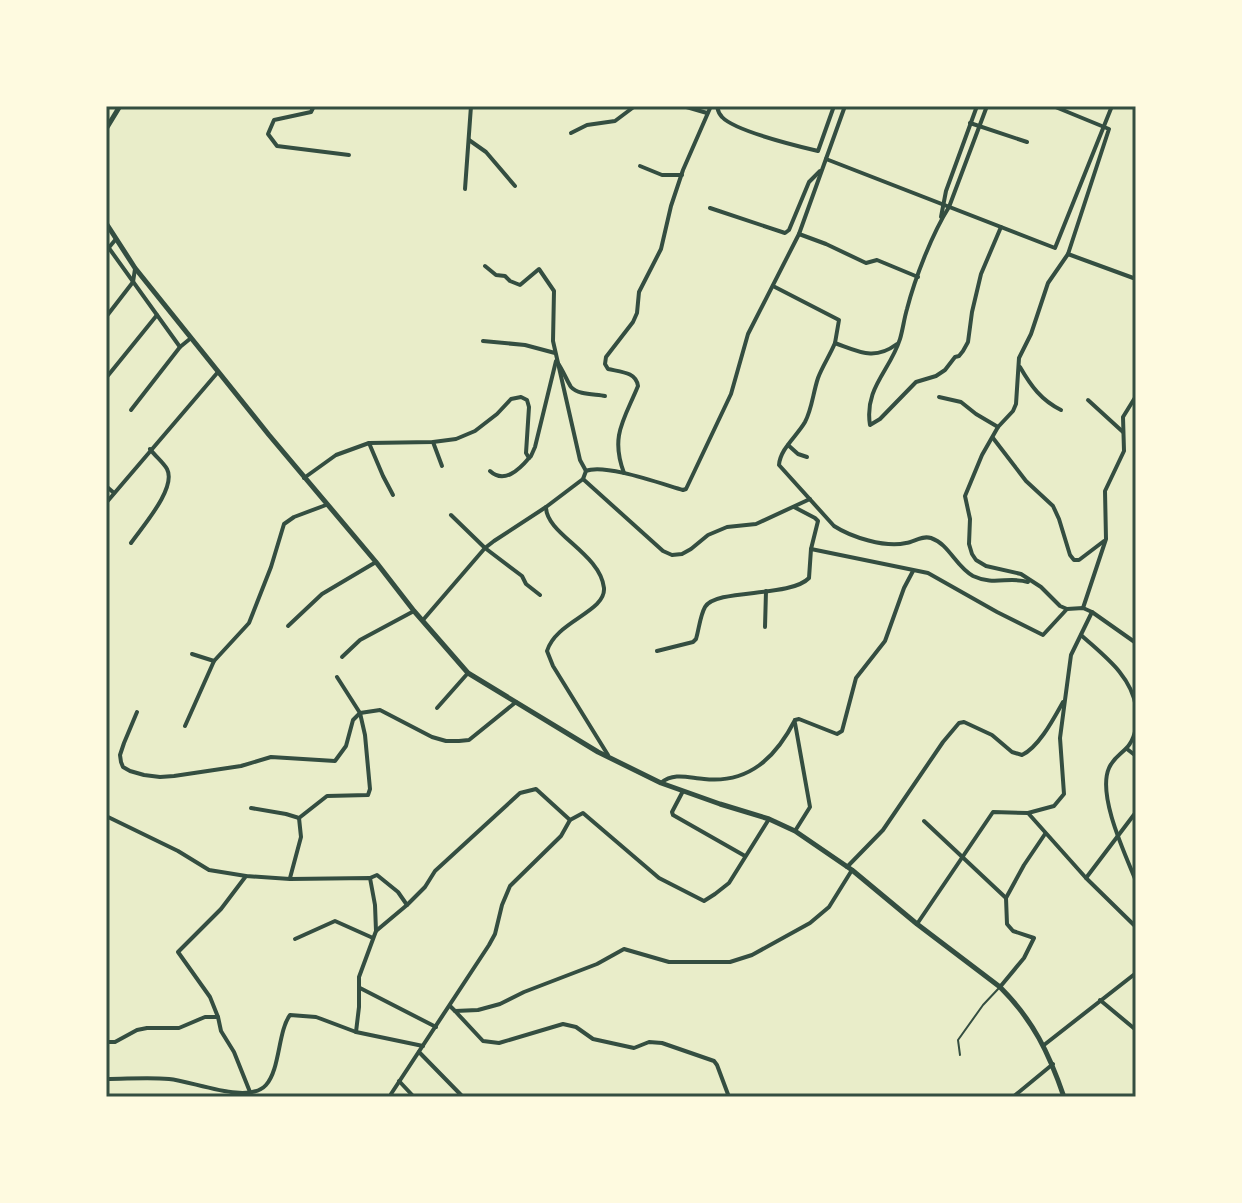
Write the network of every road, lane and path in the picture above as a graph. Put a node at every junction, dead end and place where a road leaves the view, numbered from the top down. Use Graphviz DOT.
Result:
graph roads {
  1 [pos="120,106"];
  2 [pos="314,106"];
  3 [pos="471,106"];
  4 [pos="635,106"];
  5 [pos="683,106"];
  6 [pos="714,106"];
  7 [pos="834,106"];
  8 [pos="845,106"];
  9 [pos="977,106"];
  10 [pos="987,106"];
  11 [pos="1053,106"];
  12 [pos="1112,106"];
  13 [pos="708,113"];
  14 [pos="970,123"];
  15 [pos="979,125"];
  16 [pos="1107,128"];
  17 [pos="106,129"];
  18 [pos="571,133"];
  19 [pos="469,140"];
  20 [pos="1027,142"];
  21 [pos="349,155"];
  22 [pos="826,159"];
  23 [pos="640,166"];
  24 [pos="822,169"];
  25 [pos="682,175"];
  26 [pos="515,186"];
  27 [pos="465,189"];
  28 [pos="946,206"];
  29 [pos="710,208"];
  30 [pos="106,223"];
  31 [pos="1001,227"];
  32 [pos="799,234"];
  33 [pos="116,239"];
  34 [pos="107,247"];
  35 [pos="1068,254"];
  36 [pos="485,266"];
  37 [pos="135,268"];
  38 [pos="918,277"];
  39 [pos="1136,279"];
  40 [pos="133,282"];
  41 [pos="773,286"];
  42 [pos="157,315"];
  43 [pos="106,317"];
  44 [pos="191,337"];
  45 [pos="483,341"];
  46 [pos="899,342"];
  47 [pos="835,343"];
  48 [pos="180,347"];
  49 [pos="555,353"];
  50 [pos="556,361"];
  51 [pos="1018,365"];
  52 [pos="218,372"];
  53 [pos="106,378"];
  54 [pos="605,396"];
  55 [pos="1136,396"];
  56 [pos="939,397"];
  57 [pos="1088,400"];
  58 [pos="131,410"];
  59 [pos="1061,410"];
  60 [pos="998,427"];
  61 [pos="1123,432"];
  62 [pos="993,438"];
  63 [pos="433,442"];
  64 [pos="369,443"];
  65 [pos="788,445"];
  66 [pos="150,449"];
  67 [pos="807,457"];
  68 [pos="529,458"];
  69 [pos="442,466"];
  70 [pos="490,471"];
  71 [pos="586,471"];
  72 [pos="624,473"];
  73 [pos="304,478"];
  74 [pos="583,479"];
  75 [pos="106,486"];
  76 [pos="114,493"];
  77 [pos="393,495"];
  78 [pos="810,499"];
  79 [pos="106,503"];
  80 [pos="326,505"];
  81 [pos="546,507"];
  82 [pos="794,507"];
  83 [pos="451,515"];
  84 [pos="1106,539"];
  85 [pos="131,543"];
  86 [pos="485,548"];
  87 [pos="811,549"];
  88 [pos="376,562"];
  89 [pos="913,571"];
  90 [pos="1034,584"];
  91 [pos="766,591"];
  92 [pos="540,595"];
  93 [pos="1083,608"];
  94 [pos="1067,609"];
  95 [pos="414,611"];
  96 [pos="1092,612"];
  97 [pos="423,620"];
  98 [pos="288,626"];
  99 [pos="765,627"];
  100 [pos="1081,635"];
  101 [pos="1136,643"];
  102 [pos="657,651"];
  103 [pos="192,654"];
  104 [pos="342,657"];
  105 [pos="214,661"];
  106 [pos="468,673"];
  107 [pos="337,677"];
  108 [pos="1065,700"];
  109 [pos="516,702"];
  110 [pos="1136,707"];
  111 [pos="437,708"];
  112 [pos="137,712"];
  113 [pos="360,713"];
  114 [pos="795,720"];
  115 [pos="185,726"];
  116 [pos="1136,727"];
  117 [pos="1127,749"];
  118 [pos="1136,756"];
  119 [pos="610,757"];
  120 [pos="661,783"];
  121 [pos="683,791"];
  122 [pos="251,808"];
  123 [pos="1136,812"];
  124 [pos="1028,813"];
  125 [pos="106,816"];
  126 [pos="299,818"];
  127 [pos="769,819"];
  128 [pos="570,820"];
  129 [pos="924,821"];
  130 [pos="795,831"];
  131 [pos="1045,834"];
  132 [pos="1118,835"];
  133 [pos="745,856"];
  134 [pos="962,857"];
  135 [pos="850,868"];
  136 [pos="246,876"];
  137 [pos="370,878"];
  138 [pos="1086,878"];
  139 [pos="290,879"];
  140 [pos="1136,881"];
  141 [pos="1006,898"];
  142 [pos="407,905"];
  143 [pos="917,924"];
  144 [pos="1136,927"];
  145 [pos="376,931"];
  146 [pos="373,938"];
  147 [pos="295,939"];
  148 [pos="1136,973"];
  149 [pos="1000,987"];
  150 [pos="359,988"];
  151 [pos="1100,1000"];
  152 [pos="450,1006"];
  153 [pos="455,1011"];
  154 [pos="218,1017"];
  155 [pos="436,1027"];
  156 [pos="1136,1030"];
  157 [pos="356,1032"];
  158 [pos="106,1042"];
  159 [pos="1044,1045"];
  160 [pos="423,1046"];
  161 [pos="419,1052"];
  162 [pos="960,1055"];
  163 [pos="1053,1064"];
  164 [pos="106,1079"];
  165 [pos="399,1081"];
  166 [pos="250,1092"];
  167 [pos="392,1097"];
  168 [pos="414,1097"];
  169 [pos="463,1097"];
  170 [pos="729,1097"];
  171 [pos="1013,1097"];
  172 [pos="1064,1097"];
  1 -- 17 [label="main road"];
  2 -- 21 [label="street"];
  3 -- 19 [label="street"];
  4 -- 18 [label="street"];
  5 -- 13 [label="street"];
  6 -- 7 [label="street"];
  6 -- 13 [label="street"];
  8 -- 22 [label="street"];
  9 -- 14 [label="street"];
  10 -- 15 [label="street"];
  11 -- 16 [label="street"];
  12 -- 16 [label="street"];
  13 -- 25 [label="street"];
  14 -- 15 [label="street"];
  14 -- 28 [label="street"];
  15 -- 20 [label="street"];
  15 -- 28 [label="street"];
  16 -- 31 [label="street"];
  16 -- 35 [label="street"];
  19 -- 26 [label="street"];
  19 -- 27 [label="street"];
  22 -- 24 [label="street"];
  22 -- 28 [label="street"];
  23 -- 25 [label="street"];
  24 -- 29 [label="street"];
  24 -- 32 [label="street"];
  25 -- 72 [label="street"];
  28 -- 31 [label="street"];
  28 -- 38 [label="street"];
  30 -- 33 [label="main road"];
  31 -- 46 [label="street"];
  32 -- 38 [label="street"];
  32 -- 41 [label="street"];
  33 -- 34 [label="street"];
  33 -- 37 [label="main road"];
  34 -- 40 [label="street"];
  35 -- 39 [label="street"];
  35 -- 51 [label="street"];
  36 -- 49 [label="street"];
  37 -- 40 [label="street"];
  37 -- 44 [label="main road"];
  38 -- 46 [label="street"];
  40 -- 42 [label="street"];
  40 -- 43 [label="street"];
  41 -- 47 [label="street"];
  41 -- 72 [label="street"];
  42 -- 48 [label="street"];
  42 -- 53 [label="street"];
  44 -- 48 [label="street"];
  44 -- 52 [label="main road"];
  45 -- 49 [label="street"];
  46 -- 47 [label="street"];
  47 -- 65 [label="street"];
  48 -- 58 [label="street"];
  49 -- 50 [label="street"];
  50 -- 54 [label="street"];
  50 -- 68 [label="street"];
  50 -- 71 [label="street"];
  51 -- 59 [label="street"];
  51 -- 60 [label="street"];
  52 -- 66 [label="street"];
  52 -- 73 [label="main road"];
  55 -- 61 [label="street"];
  56 -- 60 [label="street"];
  57 -- 61 [label="street"];
  60 -- 62 [label="street"];
  61 -- 84 [label="street"];
  62 -- 84 [label="street"];
  62 -- 90 [label="street"];
  63 -- 64 [label="street"];
  63 -- 68 [label="street"];
  63 -- 69 [label="street"];
  64 -- 73 [label="street"];
  64 -- 77 [label="street"];
  65 -- 67 [label="street"];
  65 -- 78 [label="street"];
  66 -- 76 [label="street"];
  66 -- 85 [label="street"];
  68 -- 70 [label="street"];
  71 -- 72 [label="street"];
  71 -- 74 [label="street"];
  73 -- 80 [label="main road"];
  74 -- 81 [label="street"];
  74 -- 82 [label="street"];
  75 -- 76 [label="street"];
  76 -- 79 [label="street"];
  78 -- 82 [label="street"];
  78 -- 90 [label="street"];
  80 -- 88 [label="main road"];
  80 -- 105 [label="street"];
  81 -- 86 [label="street"];
  81 -- 119 [label="street"];
  82 -- 87 [label="street"];
  83 -- 86 [label="street"];
  84 -- 93 [label="street"];
  86 -- 92 [label="street"];
  86 -- 97 [label="street"];
  87 -- 89 [label="street"];
  87 -- 91 [label="street"];
  88 -- 95 [label="main road"];
  88 -- 98 [label="street"];
  89 -- 94 [label="street"];
  89 -- 114 [label="street"];
  90 -- 94 [label="street"];
  91 -- 99 [label="street"];
  91 -- 102 [label="street"];
  93 -- 94 [label="street"];
  93 -- 96 [label="street"];
  95 -- 97 [label="main road"];
  95 -- 104 [label="street"];
  96 -- 100 [label="street"];
  96 -- 101 [label="street"];
  97 -- 106 [label="main road"];
  100 -- 108 [label="street"];
  100 -- 110 [label="street"];
  103 -- 105 [label="street"];
  105 -- 115 [label="street"];
  106 -- 109 [label="main road"];
  106 -- 111 [label="street"];
  107 -- 113 [label="street"];
  108 -- 124 [label="street"];
  108 -- 135 [label="street"];
  109 -- 113 [label="street"];
  109 -- 119 [label="main road"];
  112 -- 113 [label="street"];
  113 -- 126 [label="street"];
  114 -- 120 [label="street"];
  114 -- 130 [label="street"];
  116 -- 117 [label="street"];
  117 -- 118 [label="street"];
  117 -- 132 [label="street"];
  119 -- 120 [label="main road"];
  120 -- 121 [label="main road"];
  121 -- 127 [label="main road"];
  121 -- 133 [label="street"];
  122 -- 126 [label="street"];
  123 -- 132 [label="street"];
  124 -- 131 [label="street"];
  124 -- 134 [label="street"];
  125 -- 136 [label="street"];
  126 -- 139 [label="street"];
  127 -- 130 [label="main road"];
  127 -- 133 [label="street"];
  128 -- 133 [label="street"];
  128 -- 142 [label="street"];
  128 -- 152 [label="street"];
  129 -- 134 [label="street"];
  130 -- 135 [label="main road"];
  131 -- 138 [label="street"];
  131 -- 141 [label="street"];
  132 -- 138 [label="street"];
  132 -- 140 [label="street"];
  134 -- 141 [label="street"];
  134 -- 143 [label="street"];
  135 -- 143 [label="main road"];
  135 -- 153 [label="street"];
  136 -- 139 [label="street"];
  136 -- 154 [label="street"];
  137 -- 139 [label="street"];
  137 -- 142 [label="street"];
  137 -- 145 [label="street"];
  138 -- 144 [label="street"];
  141 -- 149 [label="street"];
  142 -- 145 [label="street"];
  143 -- 149 [label="main road"];
  145 -- 146 [label="street"];
  146 -- 147 [label="street"];
  146 -- 150 [label="street"];
  148 -- 151 [label="street"];
  149 -- 159 [label="main road"];
  149 -- 162 [label="lane"];
  150 -- 155 [label="street"];
  150 -- 157 [label="street"];
  151 -- 156 [label="street"];
  151 -- 159 [label="street"];
  152 -- 153 [label="street"];
  152 -- 155 [label="street"];
  153 -- 170 [label="street"];
  154 -- 158 [label="street"];
  154 -- 166 [label="street"];
  155 -- 160 [label="street"];
  157 -- 160 [label="street"];
  157 -- 166 [label="street"];
  159 -- 163 [label="main road"];
  160 -- 161 [label="street"];
  161 -- 165 [label="street"];
  161 -- 169 [label="street"];
  163 -- 171 [label="street"];
  163 -- 172 [label="main road"];
  164 -- 166 [label="street"];
  165 -- 167 [label="street"];
  165 -- 168 [label="street"];
}
